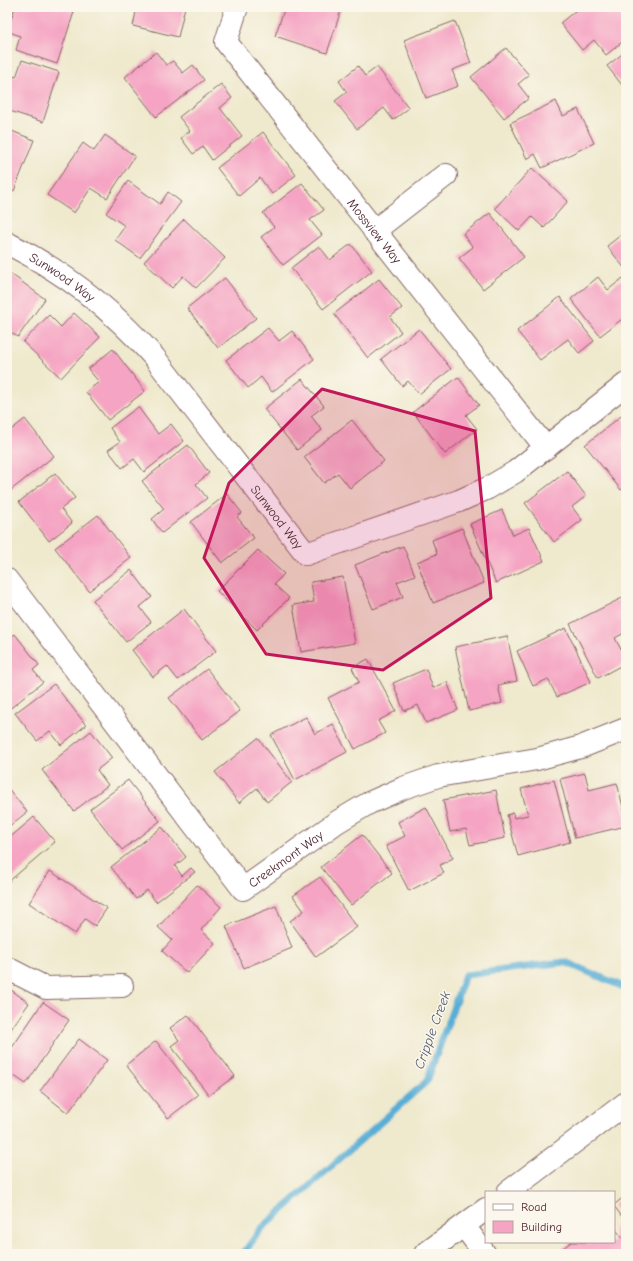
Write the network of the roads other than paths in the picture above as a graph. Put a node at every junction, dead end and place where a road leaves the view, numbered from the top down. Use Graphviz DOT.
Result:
graph roads {
  1 [pos="237,7"];
  2 [pos="446,174"];
  3 [pos="374,231"];
  4 [pos="7,243"];
  5 [pos="626,384"];
  6 [pos="546,448"];
  7 [pos="7,580"];
  8 [pos="626,729"];
  9 [pos="7,968"];
  10 [pos="122,986"];
  11 [pos="626,1103"];
  12 [pos="509,1191"];
  13 [pos="485,1210"];
  14 [pos="464,1226"];
  15 [pos="425,1254"];
  16 [pos="485,1254"];
  1 -- 3 [label="street, Mossview Way"];
  2 -- 3 [label="street"];
  3 -- 6 [label="street, Mossview Way"];
  4 -- 6 [label="street, Sunwood Way"];
  5 -- 6 [label="street, Sunwood Way"];
  7 -- 8 [label="street, Creekmont Way"];
  9 -- 10 [label="street"];
  11 -- 12 [label="street"];
  13 -- 14 [label="street"];
  14 -- 15 [label="street"];
  14 -- 16 [label="street"];
}
